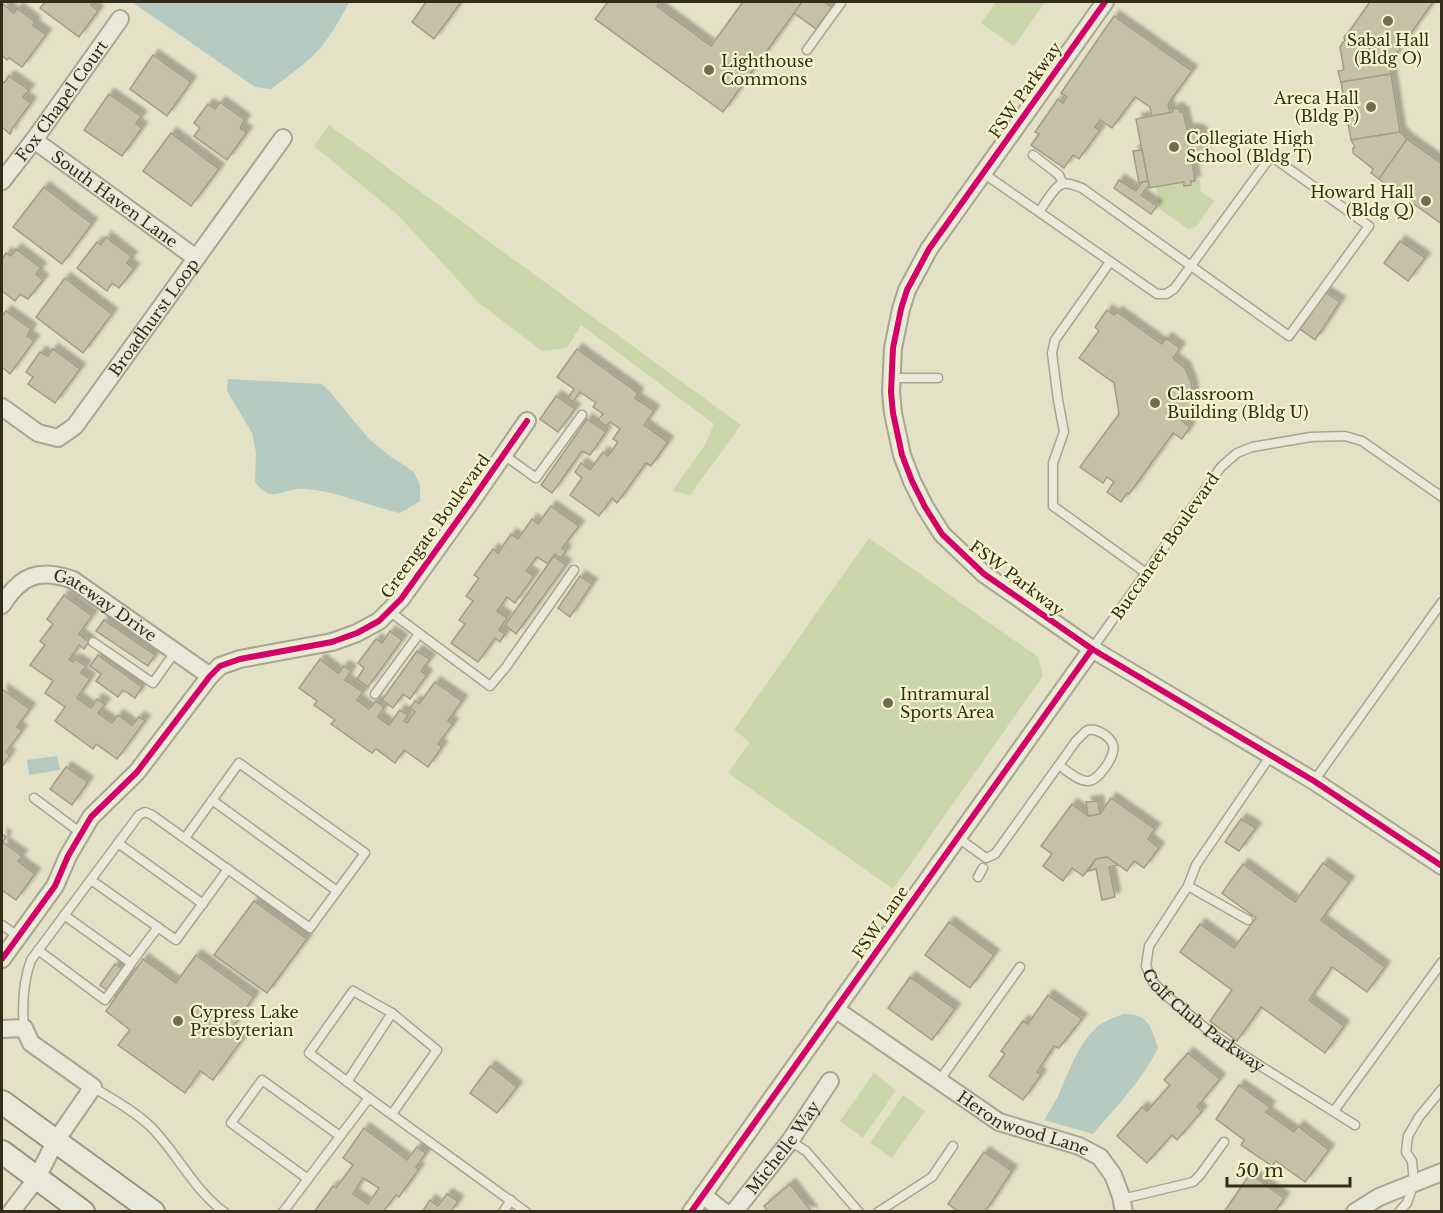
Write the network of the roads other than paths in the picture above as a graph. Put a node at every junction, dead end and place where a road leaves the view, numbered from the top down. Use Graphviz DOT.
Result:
graph roads {
  1 [pos="1105,2"];
  2 [pos="842,3"];
  3 [pos="120,19"];
  4 [pos="807,50"];
  5 [pos="283,138"];
  6 [pos="34,140"];
  7 [pos="1033,155"];
  8 [pos="983,173"];
  9 [pos="2,178"];
  10 [pos="1063,184"];
  11 [pos="1039,212"];
  12 [pos="196,258"];
  13 [pos="1110,262"];
  14 [pos="1191,266"];
  15 [pos="891,378"];
  16 [pos="938,378"];
  17 [pos="2,407"];
  18 [pos="582,415"];
  19 [pos="527,421"];
  20 [pos="504,455"];
  21 [pos="1442,497"];
  22 [pos="574,570"];
  23 [pos="1146,573"];
  24 [pos="1442,602"];
  25 [pos="2,605"];
  26 [pos="389,611"];
  27 [pos="419,634"];
  28 [pos="93,642"];
  29 [pos="1092,649"];
  30 [pos="175,652"];
  31 [pos="210,676"];
  32 [pos="375,694"];
  33 [pos="1271,755"];
  34 [pos="1059,765"];
  35 [pos="1314,781"];
  36 [pos="34,798"];
  37 [pos="212,800"];
  38 [pos="81,833"];
  39 [pos="957,837"];
  40 [pos="185,838"];
  41 [pos="118,843"];
  42 [pos="1442,866"];
  43 [pos="983,868"];
  44 [pos="228,869"];
  45 [pos="978,877"];
  46 [pos="91,880"];
  47 [pos="1188,886"];
  48 [pos="337,891"];
  49 [pos="202,904"];
  50 [pos="64,915"];
  51 [pos="1248,920"];
  52 [pos="2,925"];
  53 [pos="158,927"];
  54 [pos="18,936"];
  55 [pos="38,950"];
  56 [pos="2,959"];
  57 [pos="1442,962"];
  58 [pos="131,963"];
  59 [pos="1020,967"];
  60 [pos="835,1009"];
  61 [pos="392,1013"];
  62 [pos="24,1028"];
  63 [pos="2,1029"];
  64 [pos="830,1081"];
  65 [pos="939,1081"];
  66 [pos="347,1082"];
  67 [pos="93,1087"];
  68 [pos="1442,1089"];
  69 [pos="369,1098"];
  70 [pos="2,1102"];
  71 [pos="1334,1111"];
  72 [pos="392,1114"];
  73 [pos="1355,1125"];
  74 [pos="340,1136"];
  75 [pos="790,1141"];
  76 [pos="55,1142"];
  77 [pos="1224,1142"];
  78 [pos="953,1146"];
  79 [pos="2,1152"];
  80 [pos="1442,1172"];
  81 [pos="37,1178"];
  82 [pos="308,1179"];
  83 [pos="1414,1183"];
  84 [pos="703,1195"];
  85 [pos="511,1200"];
  86 [pos="1123,1205"];
  87 [pos="11,1212"];
  88 [pos="83,1212"];
  89 [pos="153,1212"];
  90 [pos="224,1212"];
  91 [pos="283,1212"];
  92 [pos="503,1212"];
  93 [pos="526,1212"];
  94 [pos="691,1212"];
  95 [pos="724,1212"];
  96 [pos="734,1212"];
  97 [pos="859,1212"];
  98 [pos="878,1212"];
  99 [pos="1354,1212"];
  100 [pos="1399,1212"];
  1 -- 8 [label="street, FSW Parkway"];
  2 -- 4 [label="lane"];
  3 -- 6 [label="street, Fox Chapel Court"];
  5 -- 12 [label="street, Broadhurst Loop"];
  6 -- 9 [label="street, Fox Chapel Court"];
  6 -- 12 [label="street, South Haven Lane"];
  7 -- 10 [label="lane"];
  8 -- 11 [label="lane"];
  8 -- 15 [label="street, FSW Parkway"];
  10 -- 11 [label="lane"];
  10 -- 14 [label="lane"];
  11 -- 13 [label="lane"];
  12 -- 17 [label="street, Broadhurst Loop"];
  13 -- 14 [label="lane"];
  13 -- 23 [label="lane"];
  14 -- 14 [label="lane"];
  15 -- 16 [label="lane"];
  15 -- 29 [label="street, FSW Parkway"];
  18 -- 20 [label="lane"];
  19 -- 20 [label="street, Greengate Boulevard"];
  20 -- 26 [label="street, Greengate Boulevard"];
  21 -- 23 [label="lane, Buccaneer Boulevard"];
  22 -- 27 [label="lane"];
  23 -- 29 [label="lane, Buccaneer Boulevard"];
  24 -- 35 [label="lane"];
  25 -- 30 [label="street, Gateway Drive"];
  26 -- 27 [label="lane"];
  26 -- 31 [label="street, Greengate Boulevard"];
  27 -- 32 [label="lane"];
  28 -- 30 [label="lane"];
  29 -- 33 [label="street, FSW Parkway"];
  29 -- 39 [label="street, FSW Lane"];
  30 -- 31 [label="street, Gateway Drive"];
  31 -- 38 [label="street, Greengate Boulevard"];
  33 -- 35 [label="street, FSW Parkway"];
  33 -- 47 [label="lane, Golf Club Parkway"];
  34 -- 34 [label="lane"];
  34 -- 39 [label="lane"];
  35 -- 42 [label="street, FSW Parkway"];
  36 -- 38 [label="lane"];
  37 -- 40 [label="lane"];
  37 -- 48 [label="lane"];
  37 -- 48 [label="lane"];
  38 -- 54 [label="street, Greengate Boulevard"];
  39 -- 60 [label="street, FSW Lane"];
  40 -- 41 [label="lane"];
  40 -- 44 [label="lane"];
  41 -- 46 [label="lane"];
  41 -- 49 [label="lane"];
  43 -- 45 [label="lane"];
  44 -- 48 [label="lane"];
  44 -- 49 [label="lane"];
  46 -- 50 [label="lane"];
  46 -- 53 [label="lane"];
  47 -- 51 [label="lane"];
  47 -- 71 [label="lane, Golf Club Parkway"];
  49 -- 53 [label="lane"];
  50 -- 55 [label="lane"];
  50 -- 58 [label="lane"];
  52 -- 54 [label="lane"];
  53 -- 58 [label="lane"];
  54 -- 56 [label="street, Greengate Boulevard"];
  55 -- 58 [label="lane"];
  55 -- 62 [label="lane"];
  57 -- 71 [label="lane"];
  59 -- 65 [label="lane, Heronwood Lane"];
  60 -- 65 [label="street, Heronwood Lane"];
  60 -- 84 [label="street, FSW Lane"];
  61 -- 66 [label="lane"];
  61 -- 66 [label="lane"];
  61 -- 72 [label="lane"];
  62 -- 63 [label="street"];
  62 -- 67 [label="street"];
  64 -- 75 [label="street, Michelle Way"];
  65 -- 86 [label="street, Heronwood Lane"];
  66 -- 69 [label="lane"];
  67 -- 76 [label="street"];
  67 -- 90 [label="lane"];
  68 -- 83 [label="lane"];
  69 -- 72 [label="lane"];
  69 -- 74 [label="lane"];
  70 -- 76 [label="main road"];
  71 -- 73 [label="lane, Golf Club Parkway"];
  72 -- 85 [label="lane"];
  74 -- 82 [label="lane"];
  74 -- 82 [label="lane"];
  75 -- 96 [label="street, Michelle Way"];
  75 -- 97 [label="lane"];
  76 -- 81 [label="street"];
  76 -- 89 [label="main road"];
  77 -- 86 [label="lane, Heronwood Lane"];
  78 -- 98 [label="lane"];
  79 -- 81 [label="main road"];
  80 -- 83 [label="street"];
  81 -- 87 [label="street"];
  81 -- 88 [label="main road"];
  82 -- 91 [label="lane"];
  83 -- 99 [label="street"];
  83 -- 100 [label="lane"];
  84 -- 94 [label="street, FSW Lane"];
  84 -- 95 [label="street"];
  85 -- 92 [label="lane"];
  85 -- 93 [label="lane"];
}
